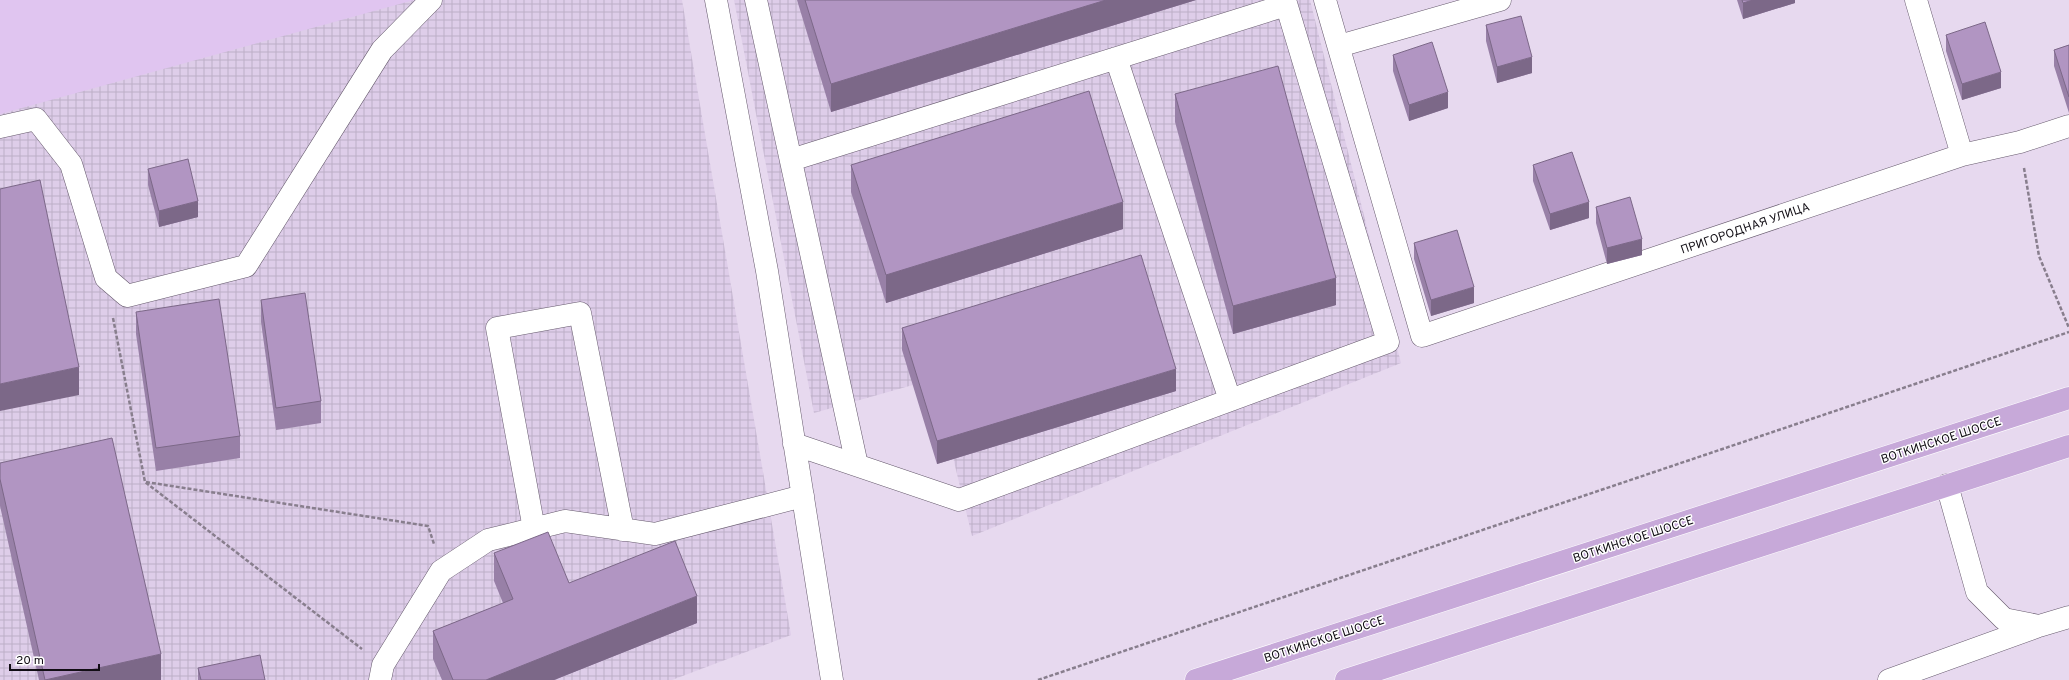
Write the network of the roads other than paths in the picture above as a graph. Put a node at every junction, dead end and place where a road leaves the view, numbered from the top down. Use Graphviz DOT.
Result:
graph roads {
  1 [pos="431,0"];
  2 [pos="716,0"];
  3 [pos="756,0"];
  4 [pos="1325,0"];
  5 [pos="1500,0"];
  6 [pos="1916,0"];
  7 [pos="1286,2"];
  8 [pos="1339,46"];
  9 [pos="1116,58"];
  10 [pos="2069,126"];
  11 [pos="0,127"];
  12 [pos="1962,155"];
  13 [pos="791,160"];
  14 [pos="2069,398"];
  15 [pos="1230,400"];
  16 [pos="794,444"];
  17 [pos="2069,446"];
  18 [pos="857,465"];
  19 [pos="1947,485"];
  20 [pos="803,496"];
  21 [pos="534,528"];
  22 [pos="623,530"];
  23 [pos="2069,617"];
  24 [pos="2039,626"];
  25 [pos="382,672"];
  26 [pos="832,680"];
  27 [pos="1196,680"];
  28 [pos="1346,680"];
  29 [pos="1889,680"];
  1 -- 11 [label="street"];
  2 -- 16 [label="street"];
  3 -- 13 [label="street"];
  4 -- 8 [label="street"];
  5 -- 8 [label="street"];
  6 -- 12 [label="street"];
  7 -- 9 [label="street"];
  7 -- 15 [label="street"];
  8 -- 12 [label="street, ПРИГОРОДНАЯ УЛИЦА"];
  9 -- 13 [label="street"];
  9 -- 15 [label="street"];
  10 -- 12 [label="street, ПРИГОРОДНАЯ УЛИЦА"];
  13 -- 18 [label="street"];
  14 -- 27 [label="main road, ВОТКИНСКОЕ ШОССЕ"];
  15 -- 18 [label="street"];
  16 -- 18 [label="street"];
  16 -- 20 [label="street"];
  17 -- 19 [label="main road"];
  19 -- 24 [label="street"];
  19 -- 28 [label="main road"];
  20 -- 22 [label="street"];
  20 -- 26 [label="street"];
  21 -- 22 [label="street"];
  21 -- 22 [label="street"];
  21 -- 25 [label="street"];
  23 -- 24 [label="street"];
  24 -- 29 [label="street"];
}
